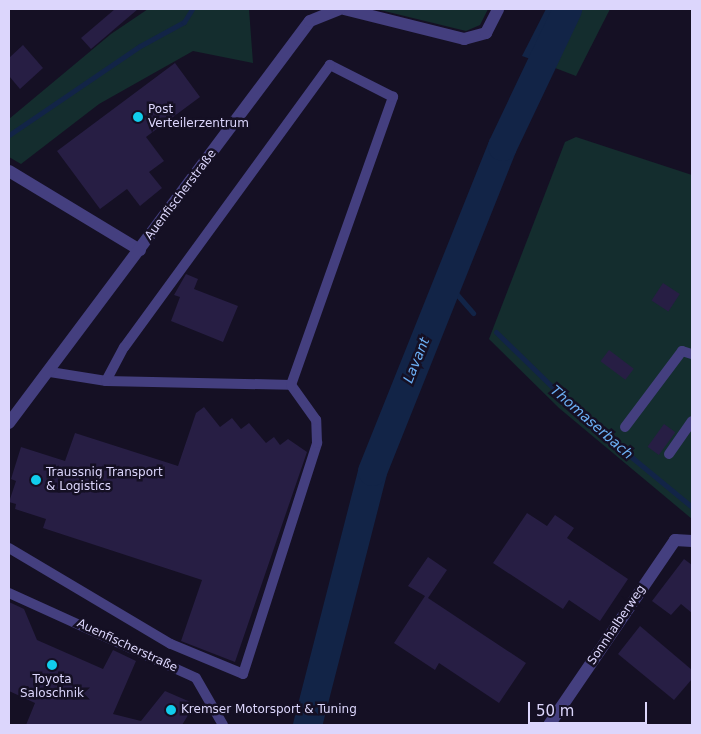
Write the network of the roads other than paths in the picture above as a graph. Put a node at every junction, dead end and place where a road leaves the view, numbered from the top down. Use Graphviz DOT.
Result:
graph roads {
  1 [pos="339,9"];
  2 [pos="344,9"];
  3 [pos="498,9"];
  4 [pos="9,171"];
  5 [pos="140,250"];
  6 [pos="692,354"];
  7 [pos="50,372"];
  8 [pos="106,381"];
  9 [pos="291,385"];
  10 [pos="692,420"];
  11 [pos="9,423"];
  12 [pos="625,427"];
  13 [pos="669,454"];
  14 [pos="692,541"];
  15 [pos="9,548"];
  16 [pos="9,593"];
  17 [pos="223,725"];
  18 [pos="549,725"];
  1 -- 5 [label="street, Auenfischerstraße"];
  2 -- 3 [label="street"];
  4 -- 5 [label="street, Auenfischerstraße"];
  5 -- 7 [label="street, Auenfischerstraße"];
  6 -- 12 [label="lane"];
  7 -- 8 [label="lane"];
  7 -- 11 [label="street, Auenfischerstraße"];
  8 -- 9 [label="lane"];
  8 -- 9 [label="lane"];
  9 -- 15 [label="lane"];
  10 -- 13 [label="lane"];
  14 -- 18 [label="street, Sonnhalberweg"];
  16 -- 17 [label="lane, Auenfischerstraße"];
}
